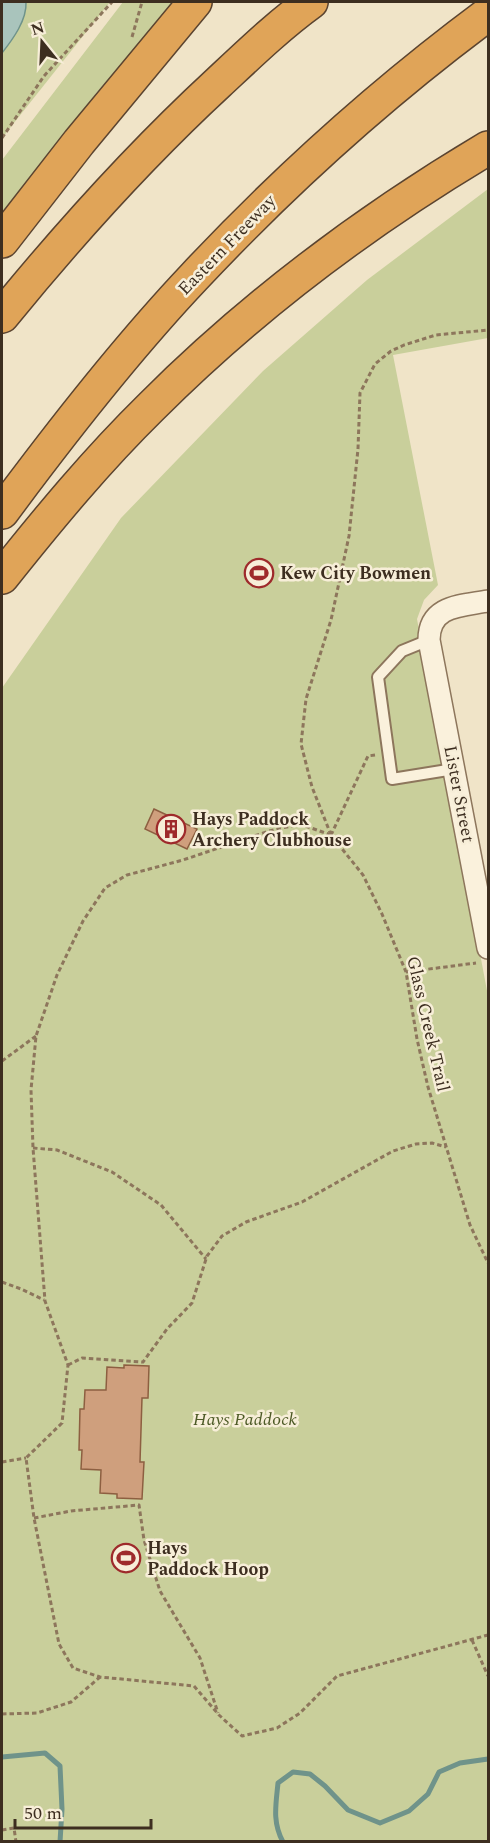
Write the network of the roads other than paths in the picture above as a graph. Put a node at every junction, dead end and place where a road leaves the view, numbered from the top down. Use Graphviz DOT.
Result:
graph roads {
  1 [pos="195,2"];
  2 [pos="311,2"];
  3 [pos="489,15"];
  4 [pos="489,148"];
  5 [pos="2,241"];
  6 [pos="2,316"];
  7 [pos="2,512"];
  8 [pos="2,577"];
  9 [pos="489,601"];
  10 [pos="429,640"];
  11 [pos="454,769"];
  12 [pos="485,910"];
  13 [pos="483,955"];
  1 -- 5 [label="highway"];
  2 -- 6 [label="highway"];
  3 -- 7 [label="highway, Eastern Freeway"];
  4 -- 8 [label="highway"];
  9 -- 10 [label="street"];
  10 -- 11 [label="street, Lister Street"];
  10 -- 11 [label="lane"];
  11 -- 12 [label="street, Lister Street"];
  12 -- 13 [label="street, Lister Street"];
}
